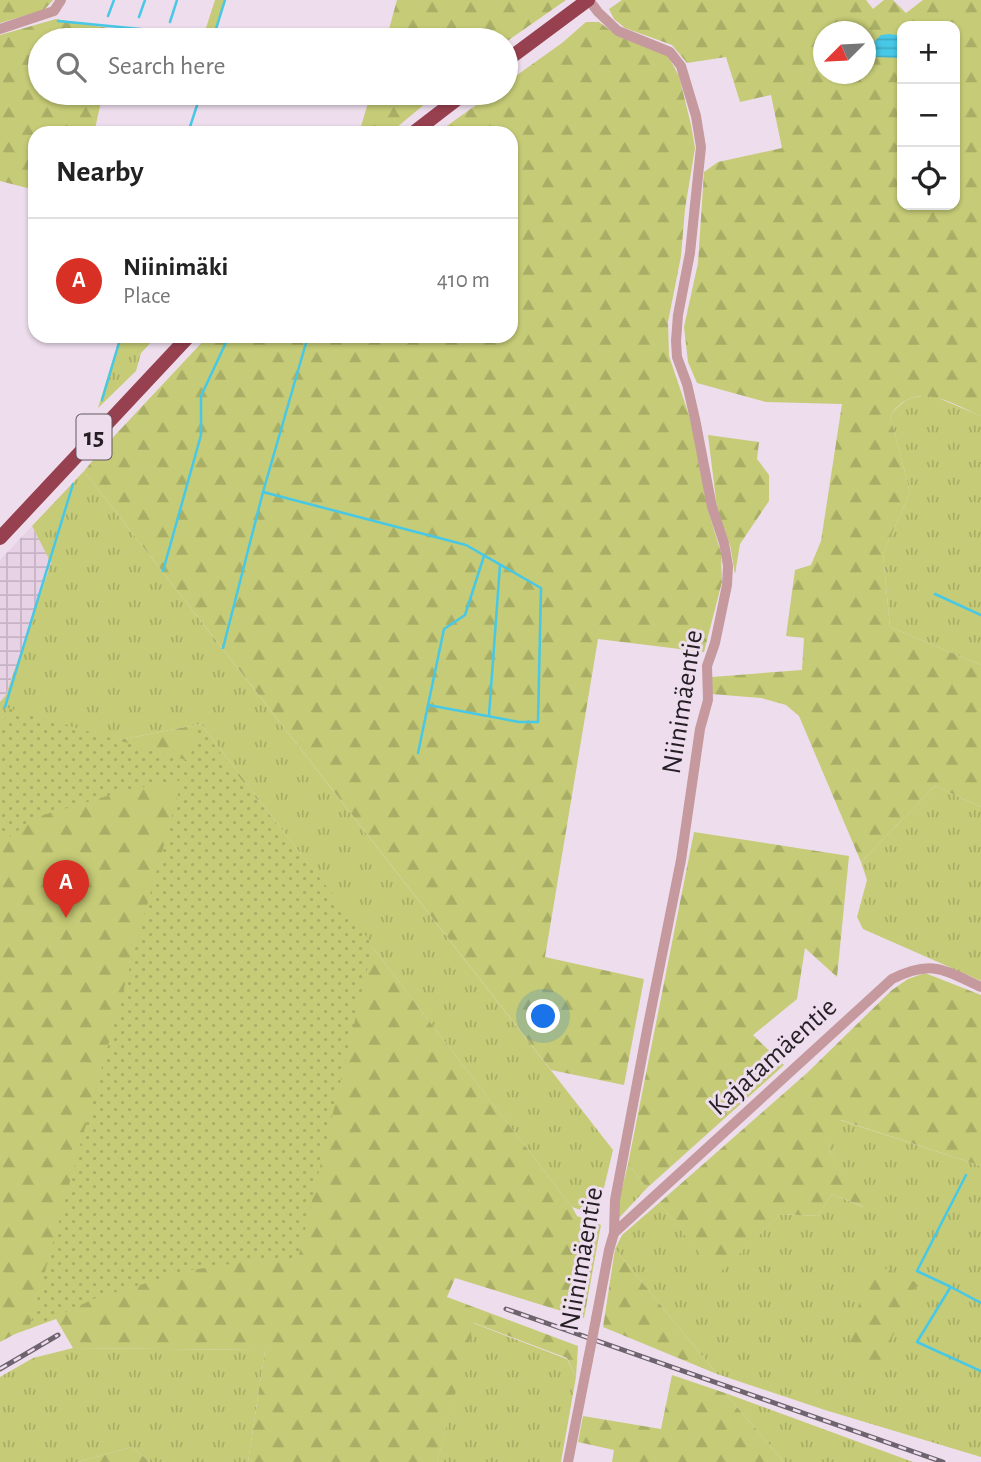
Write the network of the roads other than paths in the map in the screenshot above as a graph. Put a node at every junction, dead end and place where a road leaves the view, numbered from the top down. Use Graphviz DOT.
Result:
graph roads {
  1 [pos="61,0"];
  2 [pos="589,0"];
  3 [pos="0,29"];
  4 [pos="518,52"];
  5 [pos="449,105"];
  6 [pos="422,126"];
  7 [pos="182,343"];
  8 [pos="0,538"];
  9 [pos="981,987"];
  10 [pos="614,1233"];
  11 [pos="568,1462"];
  1 -- 3 [label="street"];
  2 -- 4 [label="highway"];
  2 -- 10 [label="street, Niinimäentie"];
  5 -- 6 [label="highway"];
  7 -- 8 [label="highway, 15"];
  9 -- 10 [label="street, Kajatamäentie"];
  10 -- 11 [label="street, Niinimäentie, bridge"];
}
